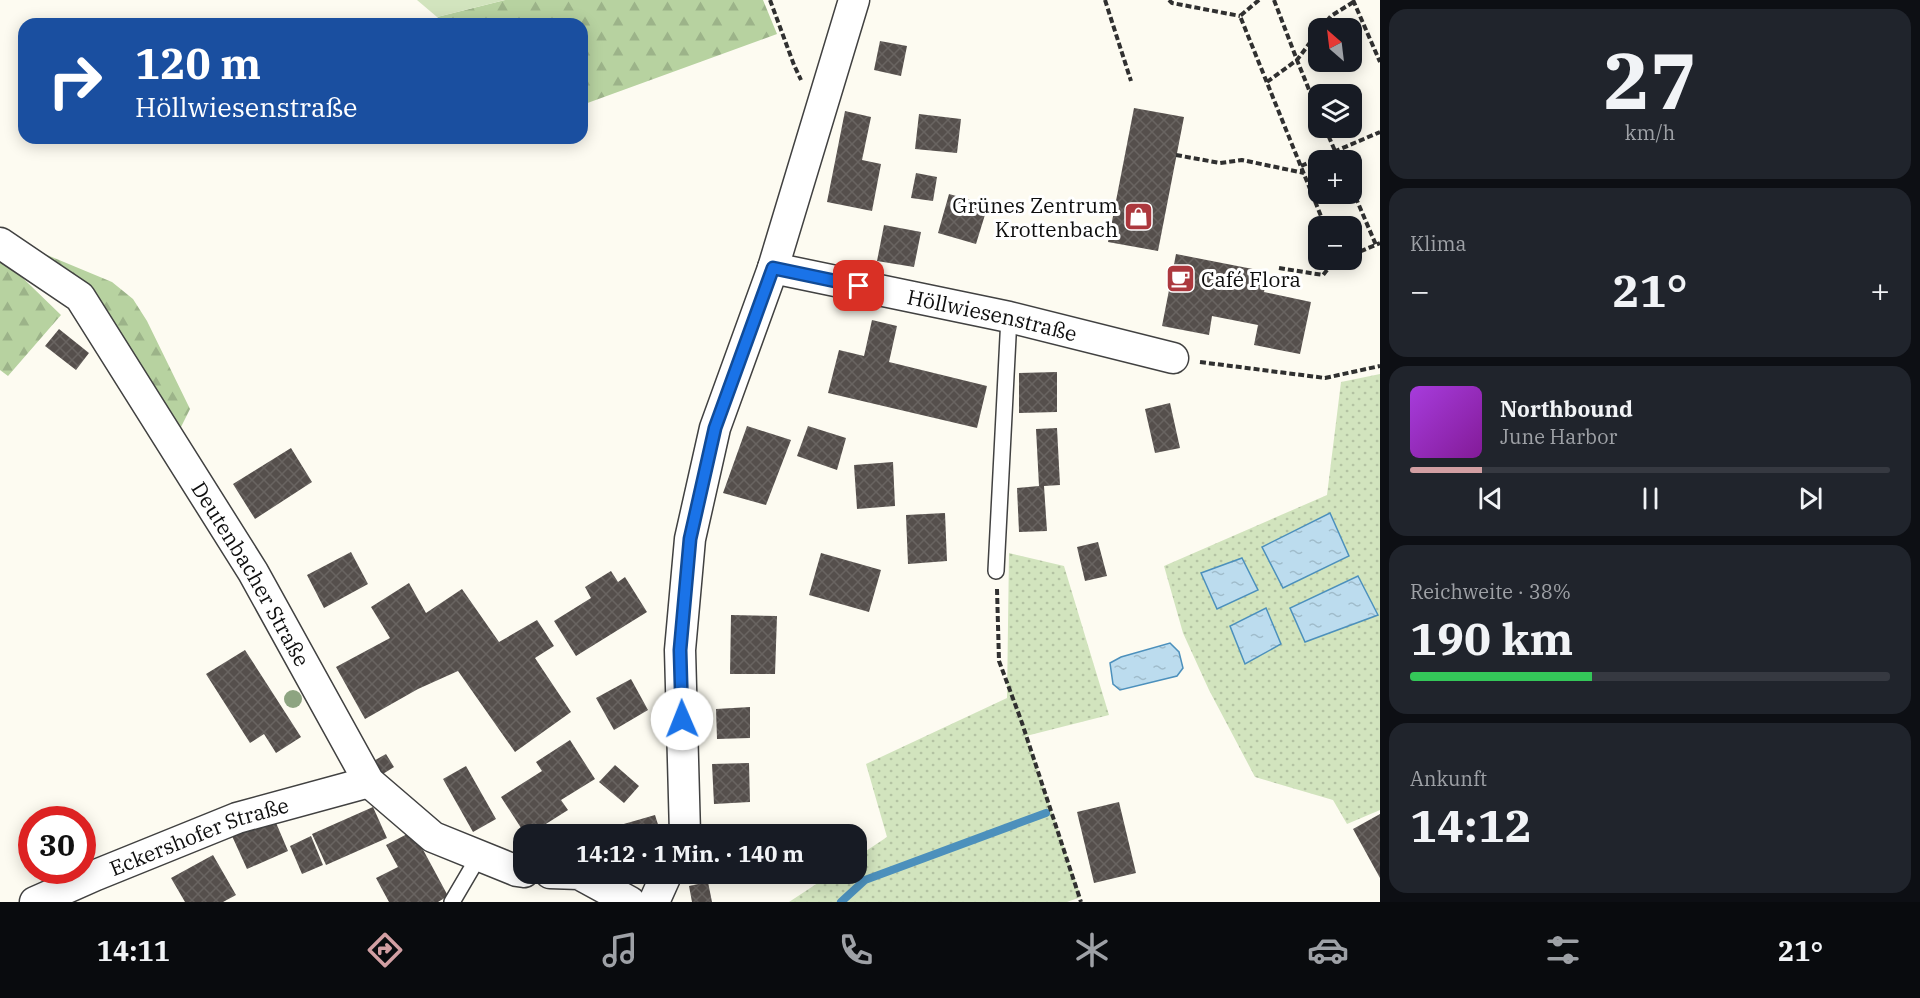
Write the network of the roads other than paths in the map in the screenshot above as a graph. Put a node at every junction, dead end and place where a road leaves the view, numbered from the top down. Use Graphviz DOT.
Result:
graph roads {
  1 [pos="854,0"];
  2 [pos="0,243"];
  3 [pos="773,268"];
  4 [pos="1009,317"];
  5 [pos="1173,358"];
  6 [pos="996,571"];
  7 [pos="369,782"];
  8 [pos="685,824"];
  9 [pos="479,856"];
  10 [pos="513,869"];
  11 [pos="597,884"];
  12 [pos="662,884"];
  13 [pos="35,902"];
  14 [pos="452,902"];
  15 [pos="630,902"];
  16 [pos="654,902"];
  1 -- 3 [label="street"];
  2 -- 7 [label="street, Deutenbacher Straße"];
  3 -- 4 [label="street, Höllwiesenstraße"];
  3 -- 8 [label="street"];
  4 -- 5 [label="street, Höllwiesenstraße"];
  4 -- 6 [label="lane"];
  7 -- 9 [label="street, Deutenbacher Straße"];
  7 -- 13 [label="street, Eckershofer Straße"];
  9 -- 10 [label="street, Deutenbacher Straße"];
  9 -- 14 [label="lane"];
  11 -- 15 [label="street"];
  12 -- 16 [label="street"];
}
